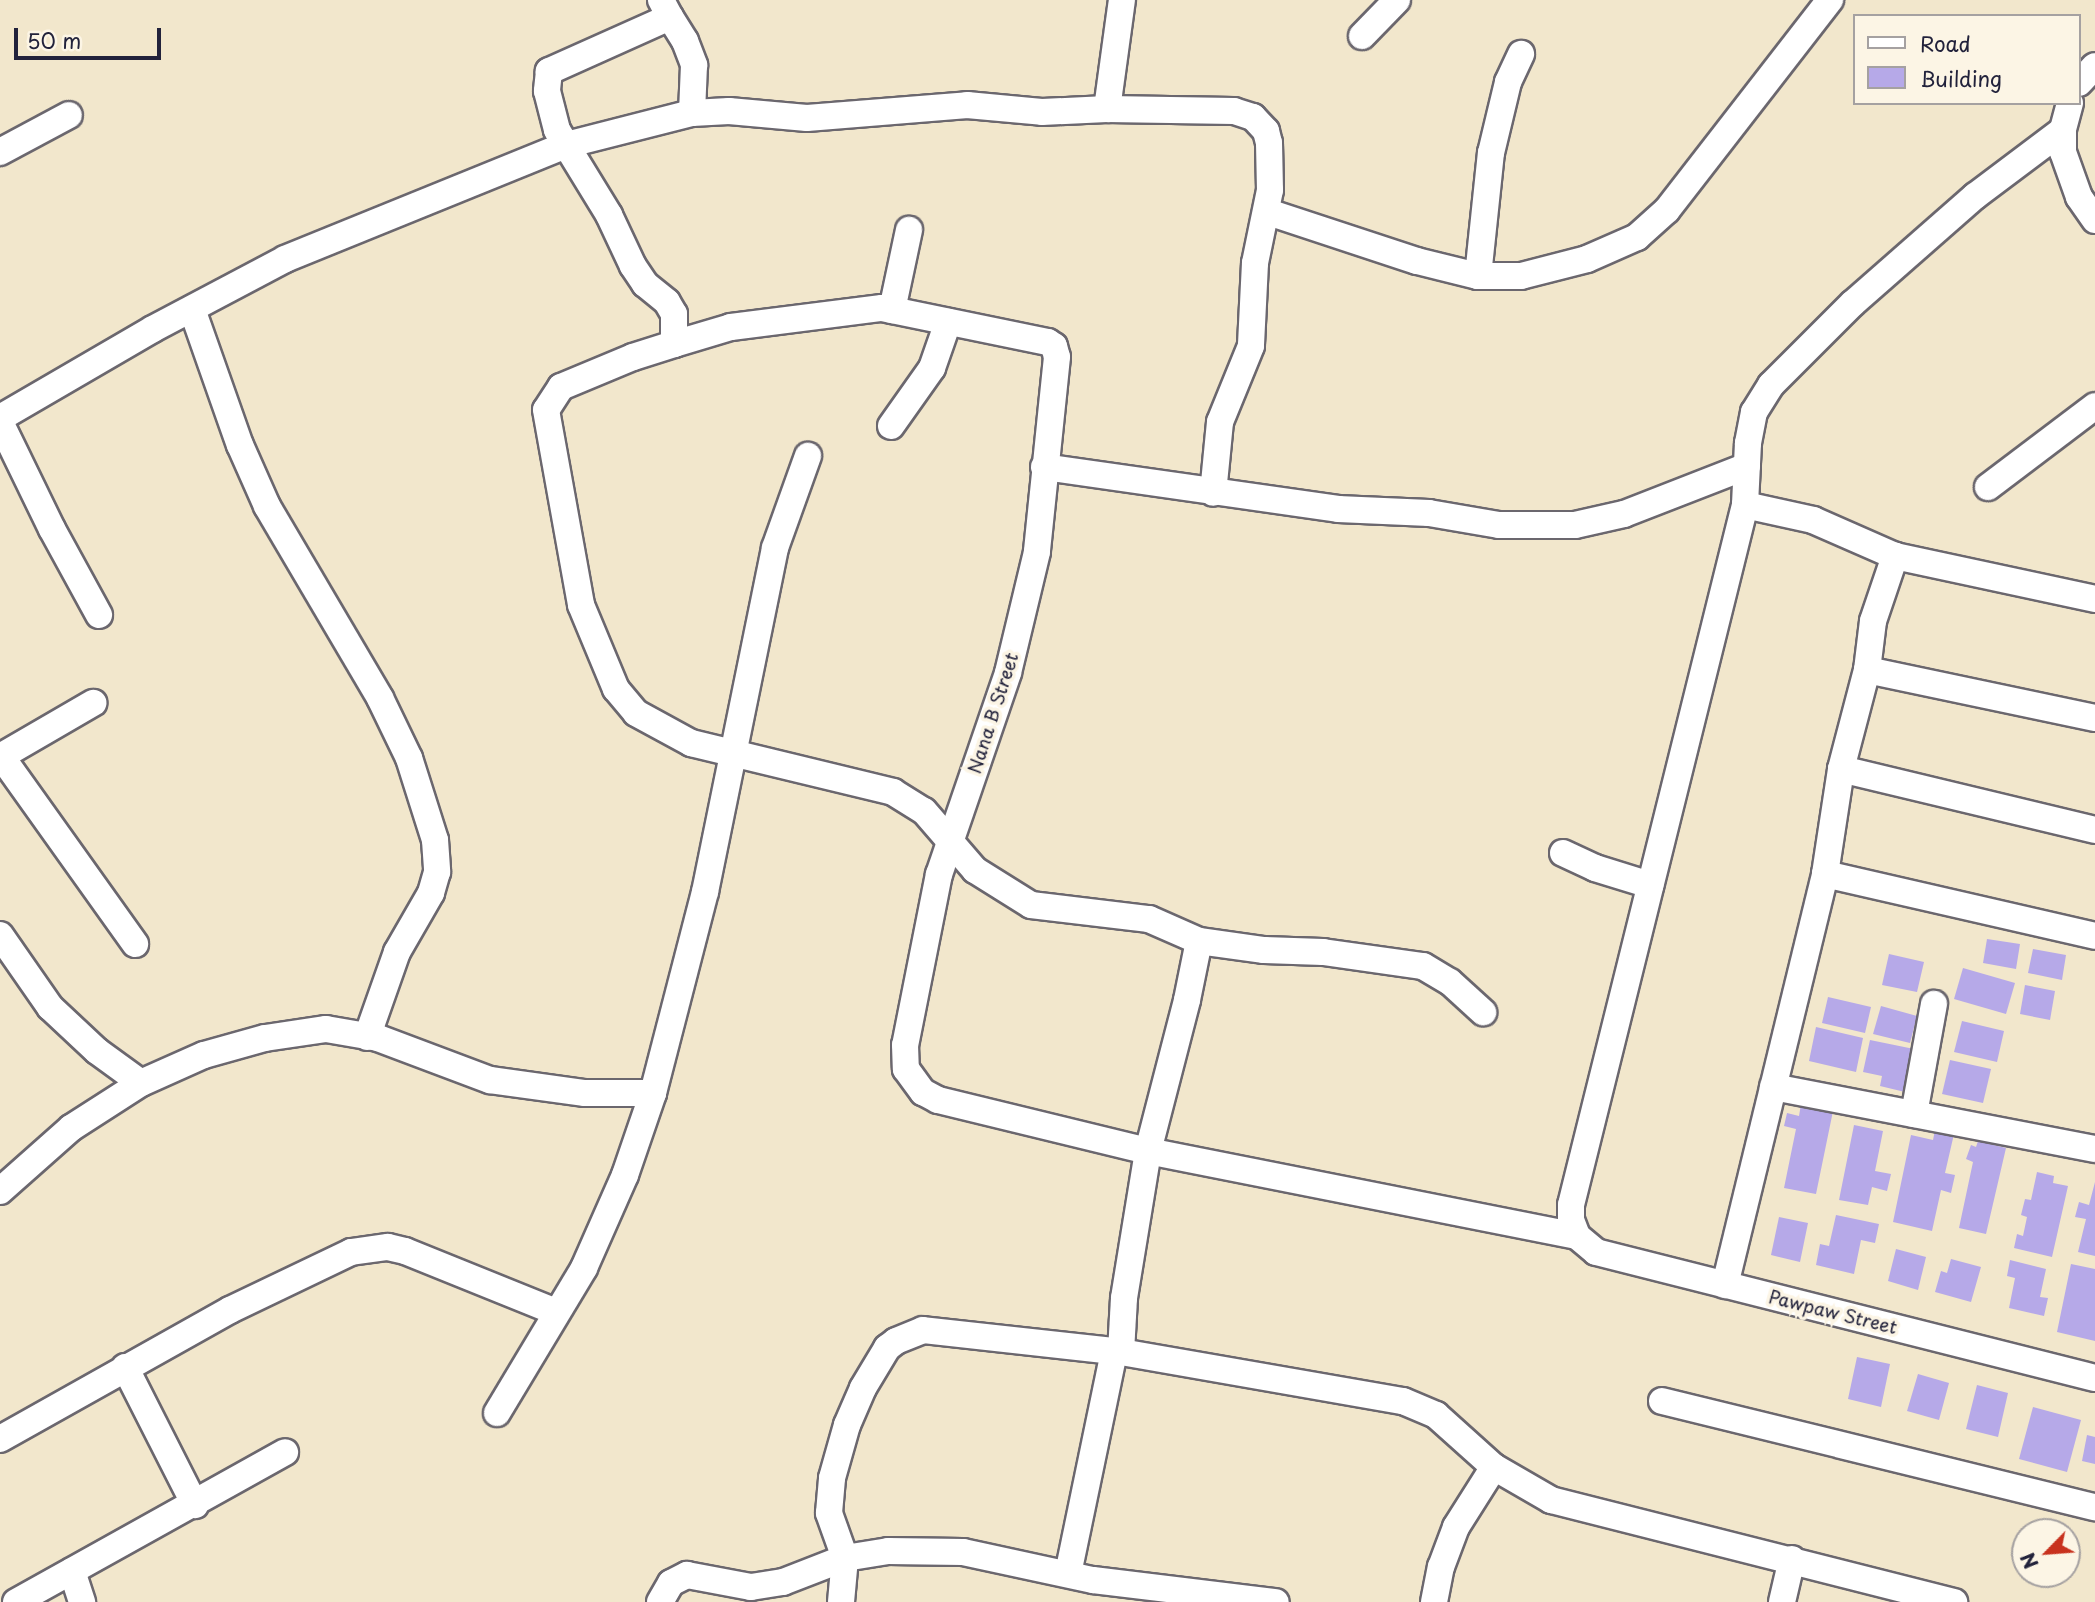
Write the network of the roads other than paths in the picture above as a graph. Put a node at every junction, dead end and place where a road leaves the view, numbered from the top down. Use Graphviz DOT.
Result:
graph roads {
  1 [pos="1122,0"];
  2 [pos="1396,0"];
  3 [pos="1830,0"];
  4 [pos="666,9"];
  5 [pos="1362,36"];
  6 [pos="1521,54"];
  7 [pos="2095,66"];
  8 [pos="2081,81"];
  9 [pos="2069,105"];
  10 [pos="1107,109"];
  11 [pos="692,113"];
  12 [pos="69,115"];
  13 [pos="2063,130"];
  14 [pos="566,145"];
  15 [pos="0,152"];
  16 [pos="1268,212"];
  17 [pos="2095,220"];
  18 [pos="909,230"];
  19 [pos="1478,276"];
  20 [pos="192,309"];
  21 [pos="892,310"];
  22 [pos="948,322"];
  23 [pos="674,344"];
  24 [pos="2095,406"];
  25 [pos="0,420"];
  26 [pos="891,426"];
  27 [pos="808,456"];
  28 [pos="1044,467"];
  29 [pos="1747,467"];
  30 [pos="1988,487"];
  31 [pos="1213,493"];
  32 [pos="1745,505"];
  33 [pos="1895,556"];
  34 [pos="2095,599"];
  35 [pos="99,615"];
  36 [pos="1867,670"];
  37 [pos="93,703"];
  38 [pos="2095,718"];
  39 [pos="734,754"];
  40 [pos="1,757"];
  41 [pos="1841,769"];
  42 [pos="2095,830"];
  43 [pos="950,844"];
  44 [pos="1563,853"];
  45 [pos="1825,874"];
  46 [pos="1650,885"];
  47 [pos="0,935"];
  48 [pos="2095,936"];
  49 [pos="1199,941"];
  50 [pos="135,944"];
  51 [pos="1934,1004"];
  52 [pos="1483,1012"];
  53 [pos="367,1037"];
  54 [pos="141,1083"];
  55 [pos="1773,1087"];
  56 [pos="653,1093"];
  57 [pos="1914,1114"];
  58 [pos="2095,1149"];
  59 [pos="1148,1151"];
  60 [pos="0,1191"];
  61 [pos="1577,1236"];
  62 [pos="1725,1285"];
  63 [pos="556,1311"];
  64 [pos="1118,1351"];
  65 [pos="125,1367"];
  66 [pos="2095,1378"];
  67 [pos="1662,1401"];
  68 [pos="496,1413"];
  69 [pos="0,1439"];
  70 [pos="285,1452"];
  71 [pos="1494,1467"];
  72 [pos="195,1504"];
  73 [pos="2095,1507"];
  74 [pos="845,1558"];
  75 [pos="1792,1559"];
  76 [pos="72,1571"];
  77 [pos="1068,1574"];
  78 [pos="16,1602"];
  79 [pos="82,1602"];
  80 [pos="660,1602"];
  81 [pos="841,1602"];
  82 [pos="1276,1602"];
  83 [pos="1434,1602"];
  84 [pos="1782,1602"];
  85 [pos="1954,1602"];
  1 -- 10 [label="street"];
  2 -- 5 [label="street"];
  3 -- 19 [label="street"];
  4 -- 11 [label="street"];
  4 -- 14 [label="street"];
  6 -- 19 [label="street"];
  7 -- 8 [label="street"];
  9 -- 13 [label="street"];
  10 -- 11 [label="street"];
  10 -- 16 [label="street"];
  11 -- 14 [label="street"];
  12 -- 15 [label="street"];
  13 -- 17 [label="street"];
  13 -- 29 [label="street"];
  14 -- 20 [label="street"];
  14 -- 23 [label="street"];
  16 -- 19 [label="street"];
  16 -- 31 [label="street"];
  18 -- 21 [label="street"];
  20 -- 25 [label="street"];
  20 -- 53 [label="street"];
  21 -- 22 [label="street"];
  21 -- 23 [label="street"];
  22 -- 26 [label="street"];
  22 -- 28 [label="street, Nana B Street"];
  23 -- 39 [label="street"];
  24 -- 30 [label="street"];
  25 -- 35 [label="street"];
  27 -- 39 [label="street"];
  28 -- 31 [label="street"];
  28 -- 43 [label="street, Nana B Street"];
  29 -- 31 [label="street"];
  29 -- 32 [label="street"];
  32 -- 33 [label="street"];
  32 -- 46 [label="street"];
  33 -- 34 [label="street"];
  33 -- 36 [label="street"];
  36 -- 38 [label="street"];
  36 -- 41 [label="street"];
  37 -- 40 [label="street"];
  39 -- 43 [label="street"];
  39 -- 56 [label="street"];
  40 -- 50 [label="street"];
  41 -- 42 [label="street"];
  41 -- 45 [label="street"];
  43 -- 49 [label="street"];
  43 -- 59 [label="street, Nana B Street"];
  44 -- 46 [label="street"];
  45 -- 48 [label="street"];
  45 -- 55 [label="street"];
  46 -- 61 [label="street"];
  47 -- 54 [label="street"];
  49 -- 52 [label="street"];
  49 -- 59 [label="street"];
  51 -- 57 [label="street"];
  53 -- 54 [label="street"];
  53 -- 56 [label="street"];
  54 -- 60 [label="street"];
  55 -- 57 [label="street"];
  55 -- 62 [label="street"];
  56 -- 63 [label="street"];
  57 -- 58 [label="street"];
  59 -- 61 [label="street"];
  59 -- 64 [label="street"];
  61 -- 62 [label="street, Pawpaw Street"];
  62 -- 66 [label="street, Pawpaw Street"];
  63 -- 65 [label="street"];
  63 -- 68 [label="street"];
  64 -- 71 [label="street"];
  64 -- 74 [label="street"];
  64 -- 77 [label="street"];
  65 -- 69 [label="street"];
  65 -- 72 [label="street"];
  67 -- 73 [label="street"];
  70 -- 72 [label="street"];
  71 -- 75 [label="street"];
  71 -- 83 [label="street"];
  72 -- 76 [label="street"];
  74 -- 77 [label="street"];
  74 -- 80 [label="street"];
  74 -- 81 [label="street"];
  75 -- 84 [label="street"];
  75 -- 85 [label="street"];
  76 -- 78 [label="street"];
  76 -- 79 [label="street"];
  77 -- 82 [label="street"];
}
